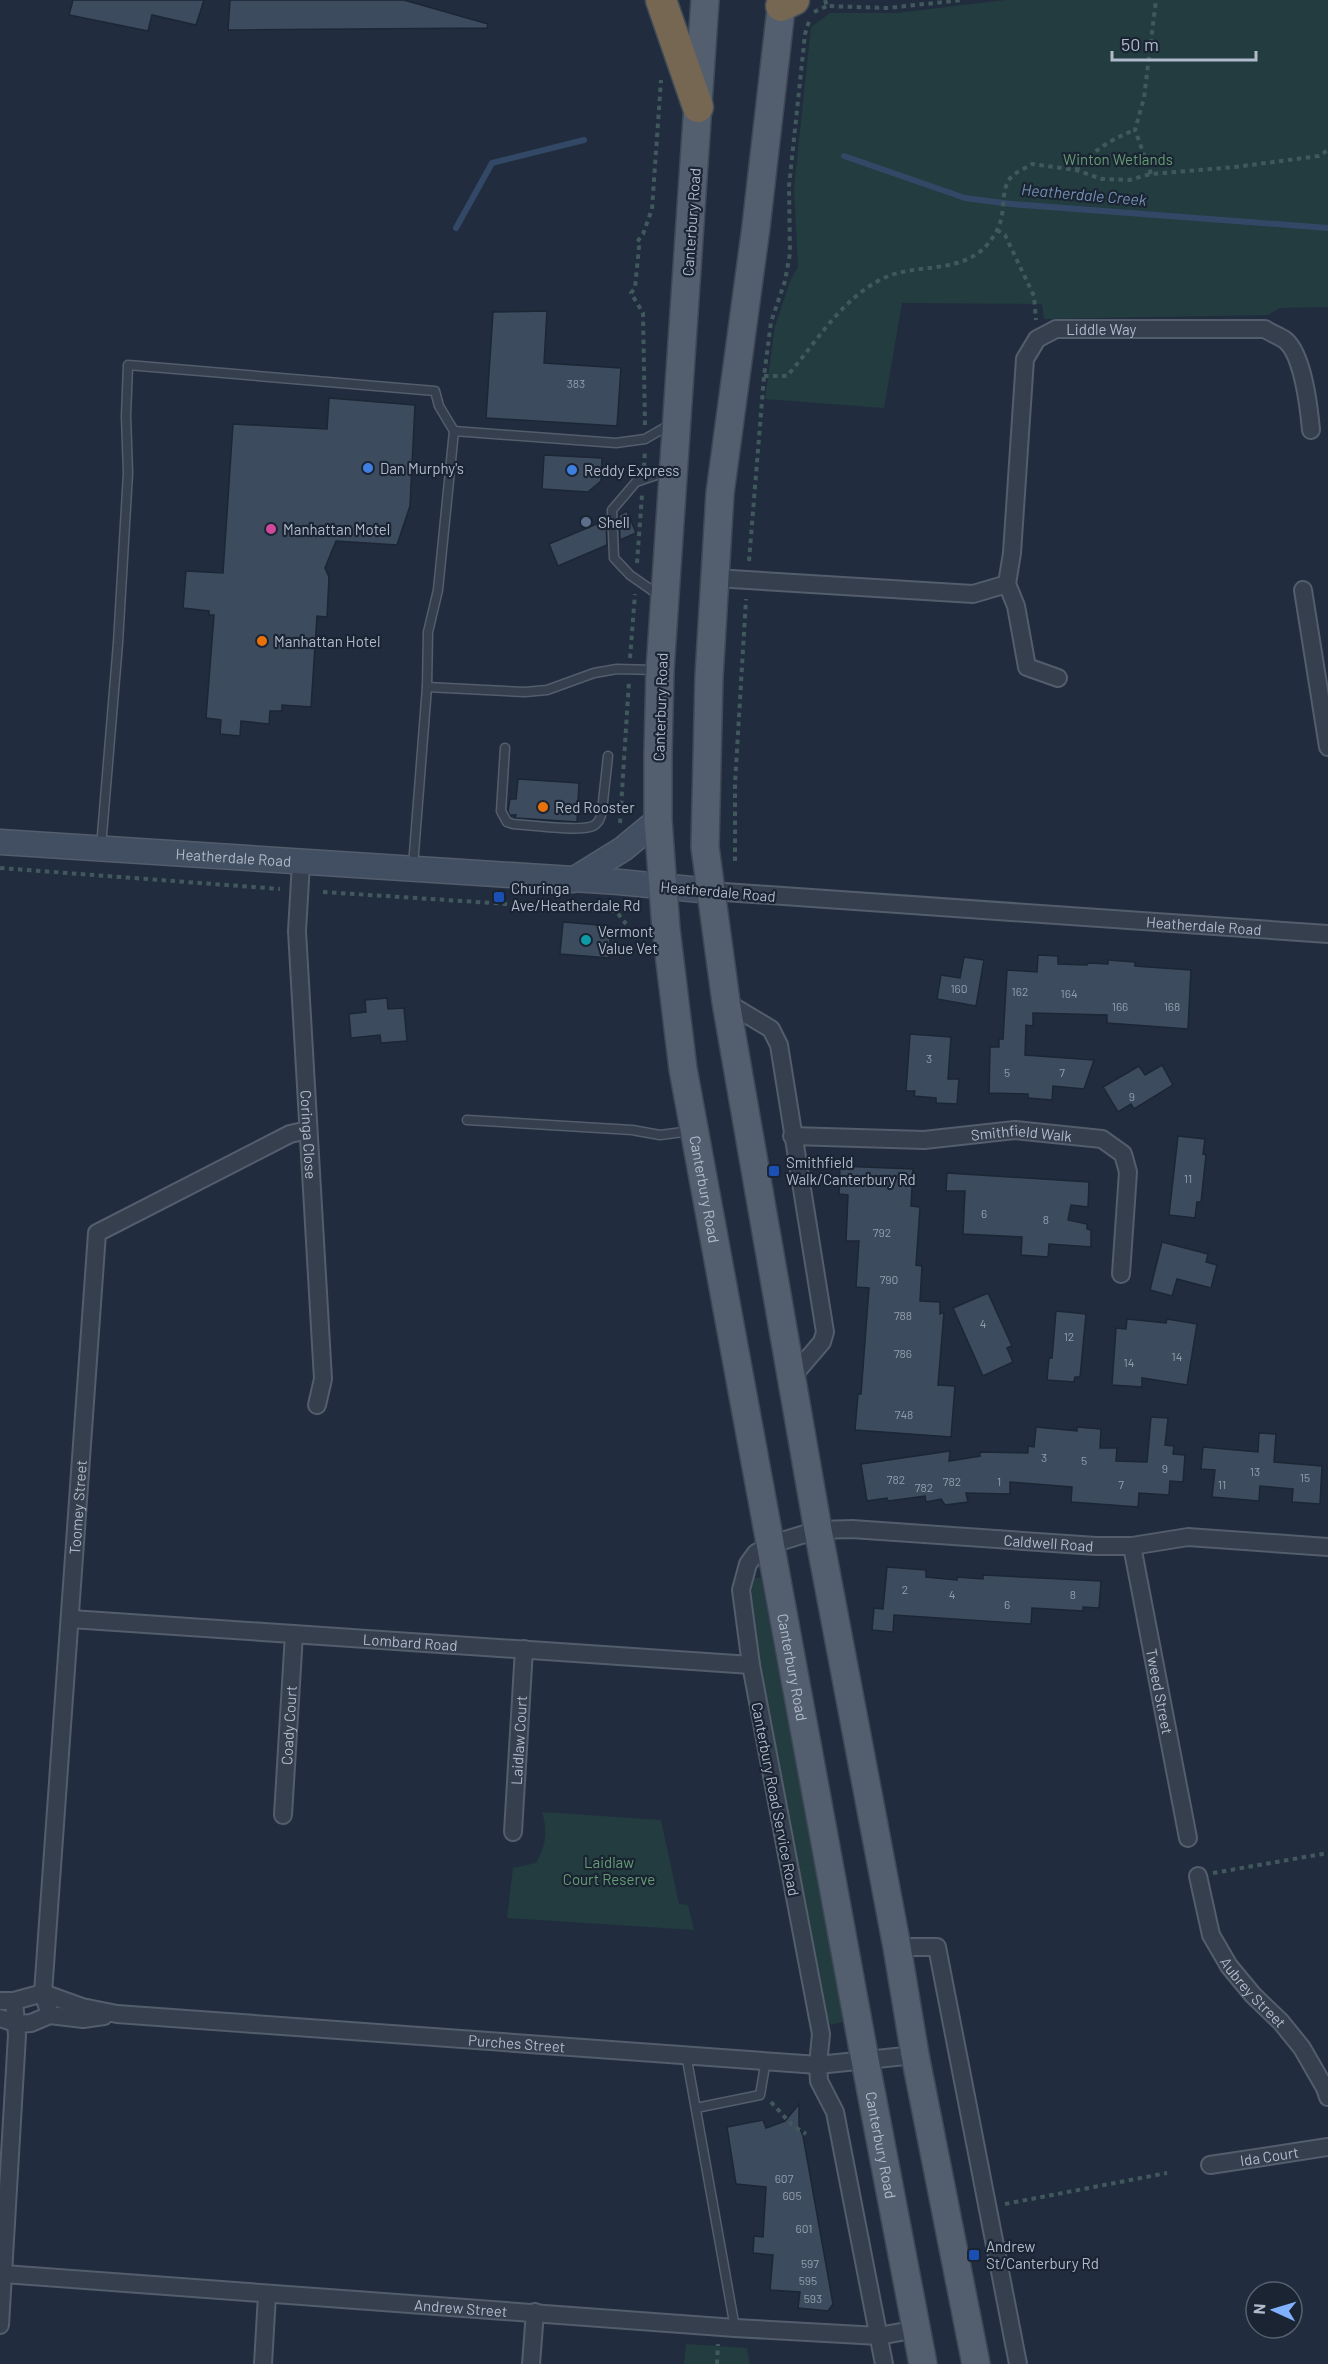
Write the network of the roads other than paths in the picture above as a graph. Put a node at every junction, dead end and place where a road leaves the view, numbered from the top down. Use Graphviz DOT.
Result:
graph roads {
  1 [pos="661,0"];
  2 [pos="705,0"];
  3 [pos="786,2"];
  4 [pos="698,107"];
  5 [pos="676,421"];
  6 [pos="454,430"];
  7 [pos="1311,430"];
  8 [pos="673,470"];
  9 [pos="715,578"];
  10 [pos="1007,584"];
  11 [pos="1303,590"];
  12 [pos="665,600"];
  13 [pos="660,670"];
  14 [pos="1058,678"];
  15 [pos="427,687"];
  16 [pos="1328,747"];
  17 [pos="505,748"];
  18 [pos="608,756"];
  19 [pos="658,820"];
  20 [pos="0,842"];
  21 [pos="101,849"];
  22 [pos="301,863"];
  23 [pos="413,869"];
  24 [pos="573,880"];
  25 [pos="662,887"];
  26 [pos="711,891"];
  27 [pos="1328,934"];
  28 [pos="726,1002"];
  29 [pos="467,1120"];
  30 [pos="308,1130"];
  31 [pos="694,1131"];
  32 [pos="792,1136"];
  33 [pos="1121,1274"];
  34 [pos="792,1377"];
  35 [pos="317,1405"];
  36 [pos="818,1530"];
  37 [pos="772,1544"];
  38 [pos="1132,1546"];
  39 [pos="1328,1547"];
  40 [pos="71,1619"];
  41 [pos="294,1634"];
  42 [pos="524,1649"];
  43 [pos="751,1665"];
  44 [pos="283,1815"];
  45 [pos="513,1832"];
  46 [pos="1188,1838"];
  47 [pos="1198,1876"];
  48 [pos="897,1947"];
  49 [pos="43,1993"];
  50 [pos="7,2001"];
  51 [pos="117,2014"];
  52 [pos="50,2015"];
  53 [pos="0,2018"];
  54 [pos="18,2024"];
  55 [pos="686,2054"];
  56 [pos="915,2055"];
  57 [pos="766,2060"];
  58 [pos="865,2060"];
  59 [pos="818,2065"];
  60 [pos="1328,2097"];
  61 [pos="696,2108"];
  62 [pos="1328,2147"];
  63 [pos="1210,2165"];
  64 [pos="4,2274"];
  65 [pos="267,2295"];
  66 [pos="535,2312"];
  67 [pos="0,2325"];
  68 [pos="735,2328"];
  69 [pos="917,2329"];
  70 [pos="879,2336"];
  71 [pos="263,2364"];
  72 [pos="531,2364"];
  73 [pos="884,2364"];
  74 [pos="923,2364"];
  75 [pos="976,2364"];
  76 [pos="1018,2364"];
  1 -- 4 [label="highway"];
  2 -- 4 [label="main road, Canterbury Road"];
  3 -- 9 [label="main road"];
  4 -- 5 [label="main road, Canterbury Road"];
  5 -- 6 [label="lane"];
  5 -- 8 [label="main road, Canterbury Road"];
  6 -- 15 [label="lane"];
  6 -- 21 [label="lane"];
  7 -- 10 [label="street, Liddle Way"];
  8 -- 12 [label="main road, Canterbury Road"];
  8 -- 12 [label="lane"];
  9 -- 10 [label="street"];
  9 -- 26 [label="main road"];
  10 -- 14 [label="street"];
  11 -- 16 [label="street"];
  12 -- 13 [label="main road, Canterbury Road"];
  13 -- 15 [label="lane"];
  13 -- 19 [label="main road, Canterbury Road"];
  15 -- 23 [label="lane"];
  17 -- 18 [label="lane"];
  19 -- 24 [label="main road"];
  19 -- 25 [label="main road, Canterbury Road"];
  20 -- 21 [label="main road, Heatherdale Road"];
  21 -- 22 [label="main road, Heatherdale Road"];
  22 -- 23 [label="main road, Heatherdale Road"];
  22 -- 30 [label="street, Coringa Close"];
  23 -- 24 [label="main road, Heatherdale Road"];
  24 -- 25 [label="main road, Heatherdale Road"];
  25 -- 26 [label="main road, Heatherdale Road"];
  25 -- 31 [label="main road, Canterbury Road"];
  26 -- 27 [label="street, Heatherdale Road"];
  26 -- 28 [label="main road"];
  28 -- 32 [label="street"];
  28 -- 34 [label="main road"];
  29 -- 31 [label="lane"];
  30 -- 35 [label="street, Coringa Close"];
  30 -- 40 [label="street, Toomey Street"];
  31 -- 37 [label="main road, Canterbury Road"];
  32 -- 33 [label="street, Smithfield Walk"];
  32 -- 34 [label="street"];
  34 -- 36 [label="main road"];
  36 -- 37 [label="street, Caldwell Road"];
  36 -- 38 [label="street, Caldwell Road"];
  36 -- 48 [label="main road"];
  37 -- 43 [label="street, Canterbury Road Service Road"];
  37 -- 58 [label="main road, Canterbury Road"];
  38 -- 39 [label="street, Caldwell Road"];
  38 -- 46 [label="street, Tweed Street"];
  40 -- 41 [label="street, Lombard Road"];
  40 -- 49 [label="street, Toomey Street"];
  41 -- 42 [label="street, Lombard Road"];
  41 -- 44 [label="street, Coady Court"];
  42 -- 43 [label="street, Lombard Road"];
  42 -- 45 [label="street, Laidlaw Court"];
  43 -- 59 [label="street, Canterbury Road Service Road"];
  47 -- 60 [label="street, Aubrey Street"];
  48 -- 56 [label="main road"];
  48 -- 76 [label="street"];
  49 -- 50 [label="street"];
  49 -- 51 [label="street, Purches Street"];
  49 -- 52 [label="street, Toomey Street"];
  50 -- 54 [label="street"];
  51 -- 52 [label="street, Purches Street"];
  51 -- 55 [label="street, Purches Street"];
  52 -- 54 [label="street, Purches Street"];
  53 -- 54 [label="street"];
  54 -- 64 [label="street"];
  55 -- 57 [label="street, Purches Street"];
  55 -- 61 [label="lane"];
  56 -- 58 [label="street, Purches Street"];
  56 -- 75 [label="main road"];
  57 -- 59 [label="street, Purches Street"];
  57 -- 61 [label="lane"];
  58 -- 59 [label="street, Purches Street"];
  58 -- 69 [label="main road, Canterbury Road"];
  59 -- 70 [label="street"];
  61 -- 68 [label="lane"];
  62 -- 63 [label="street, Ida Court"];
  64 -- 65 [label="street, Andrew Street"];
  64 -- 67 [label="street"];
  65 -- 66 [label="street, Andrew Street"];
  65 -- 71 [label="street"];
  66 -- 68 [label="street, Andrew Street"];
  66 -- 72 [label="street"];
  68 -- 70 [label="street, Andrew Street"];
  69 -- 70 [label="street, Andrew Street"];
  69 -- 74 [label="main road, Canterbury Road"];
  70 -- 73 [label="street"];
}
